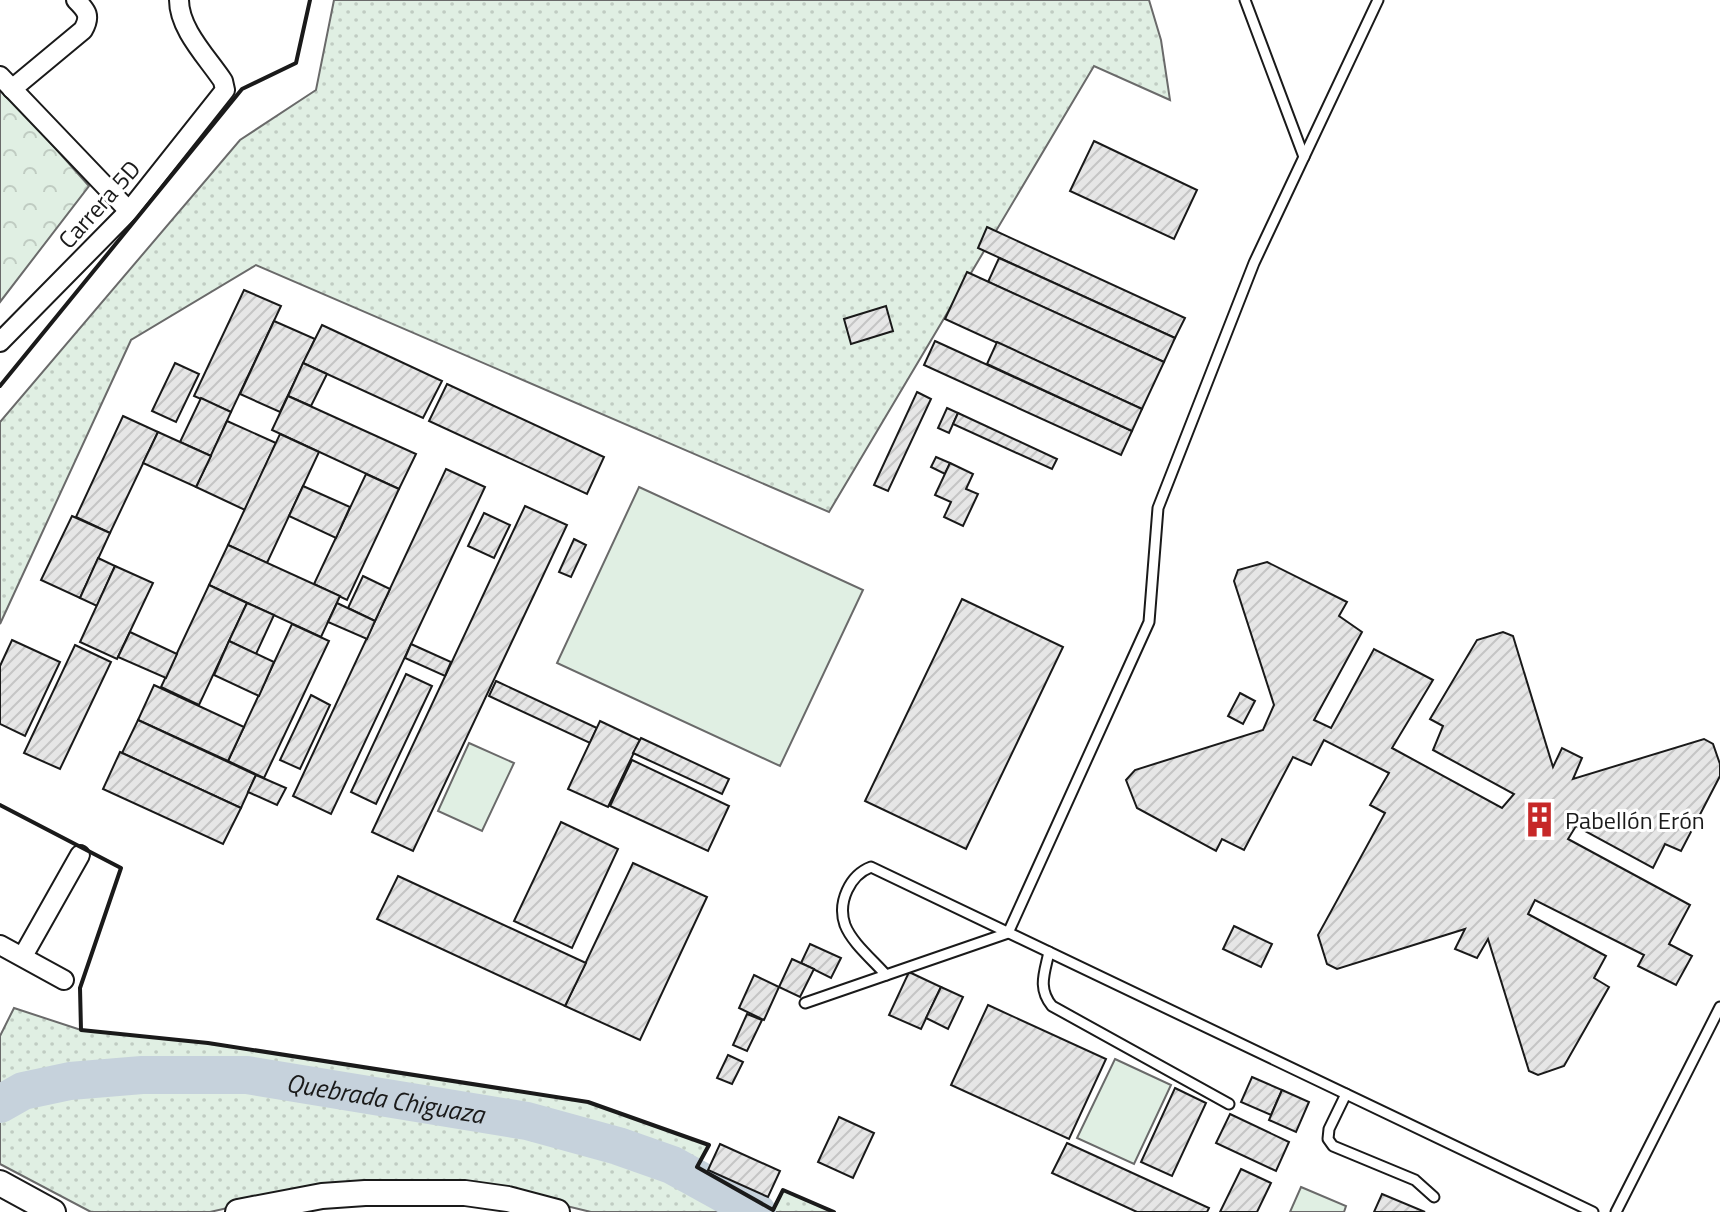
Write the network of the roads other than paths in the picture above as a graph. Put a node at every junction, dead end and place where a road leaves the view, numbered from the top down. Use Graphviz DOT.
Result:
graph roads {
  1 [pos="1245,0"];
  2 [pos="1378,0"];
  3 [pos="82,6"];
  4 [pos="179,7"];
  5 [pos="6,83"];
  6 [pos="1304,157"];
  7 [pos="129,211"];
  8 [pos="1,340"];
  9 [pos="80,855"];
  10 [pos="1008,933"];
  11 [pos="0,945"];
  12 [pos="1049,952"];
  13 [pos="23,956"];
  14 [pos="886,975"];
  15 [pos="64,980"];
  16 [pos="805,1003"];
  17 [pos="1720,1007"];
  18 [pos="1346,1094"];
  19 [pos="1229,1104"];
  20 [pos="0,1183"];
  21 [pos="1434,1197"];
  22 [pos="53,1212"];
  23 [pos="238,1212"];
  24 [pos="557,1212"];
  25 [pos="1593,1212"];
  26 [pos="1616,1212"];
  1 -- 6 [label="lane"];
  2 -- 6 [label="lane"];
  3 -- 5 [label="street"];
  4 -- 7 [label="street, Carrera 5D"];
  5 -- 7 [label="street"];
  6 -- 10 [label="lane"];
  7 -- 8 [label="street, Carrera 5D"];
  9 -- 13 [label="street"];
  10 -- 12 [label="lane"];
  10 -- 14 [label="lane"];
  10 -- 14 [label="lane"];
  11 -- 13 [label="street"];
  12 -- 18 [label="lane"];
  12 -- 19 [label="lane"];
  13 -- 15 [label="street"];
  14 -- 16 [label="lane"];
  17 -- 26 [label="lane"];
  18 -- 21 [label="lane"];
  18 -- 25 [label="lane"];
  20 -- 22 [label="street"];
  23 -- 24 [label="street"];
}
